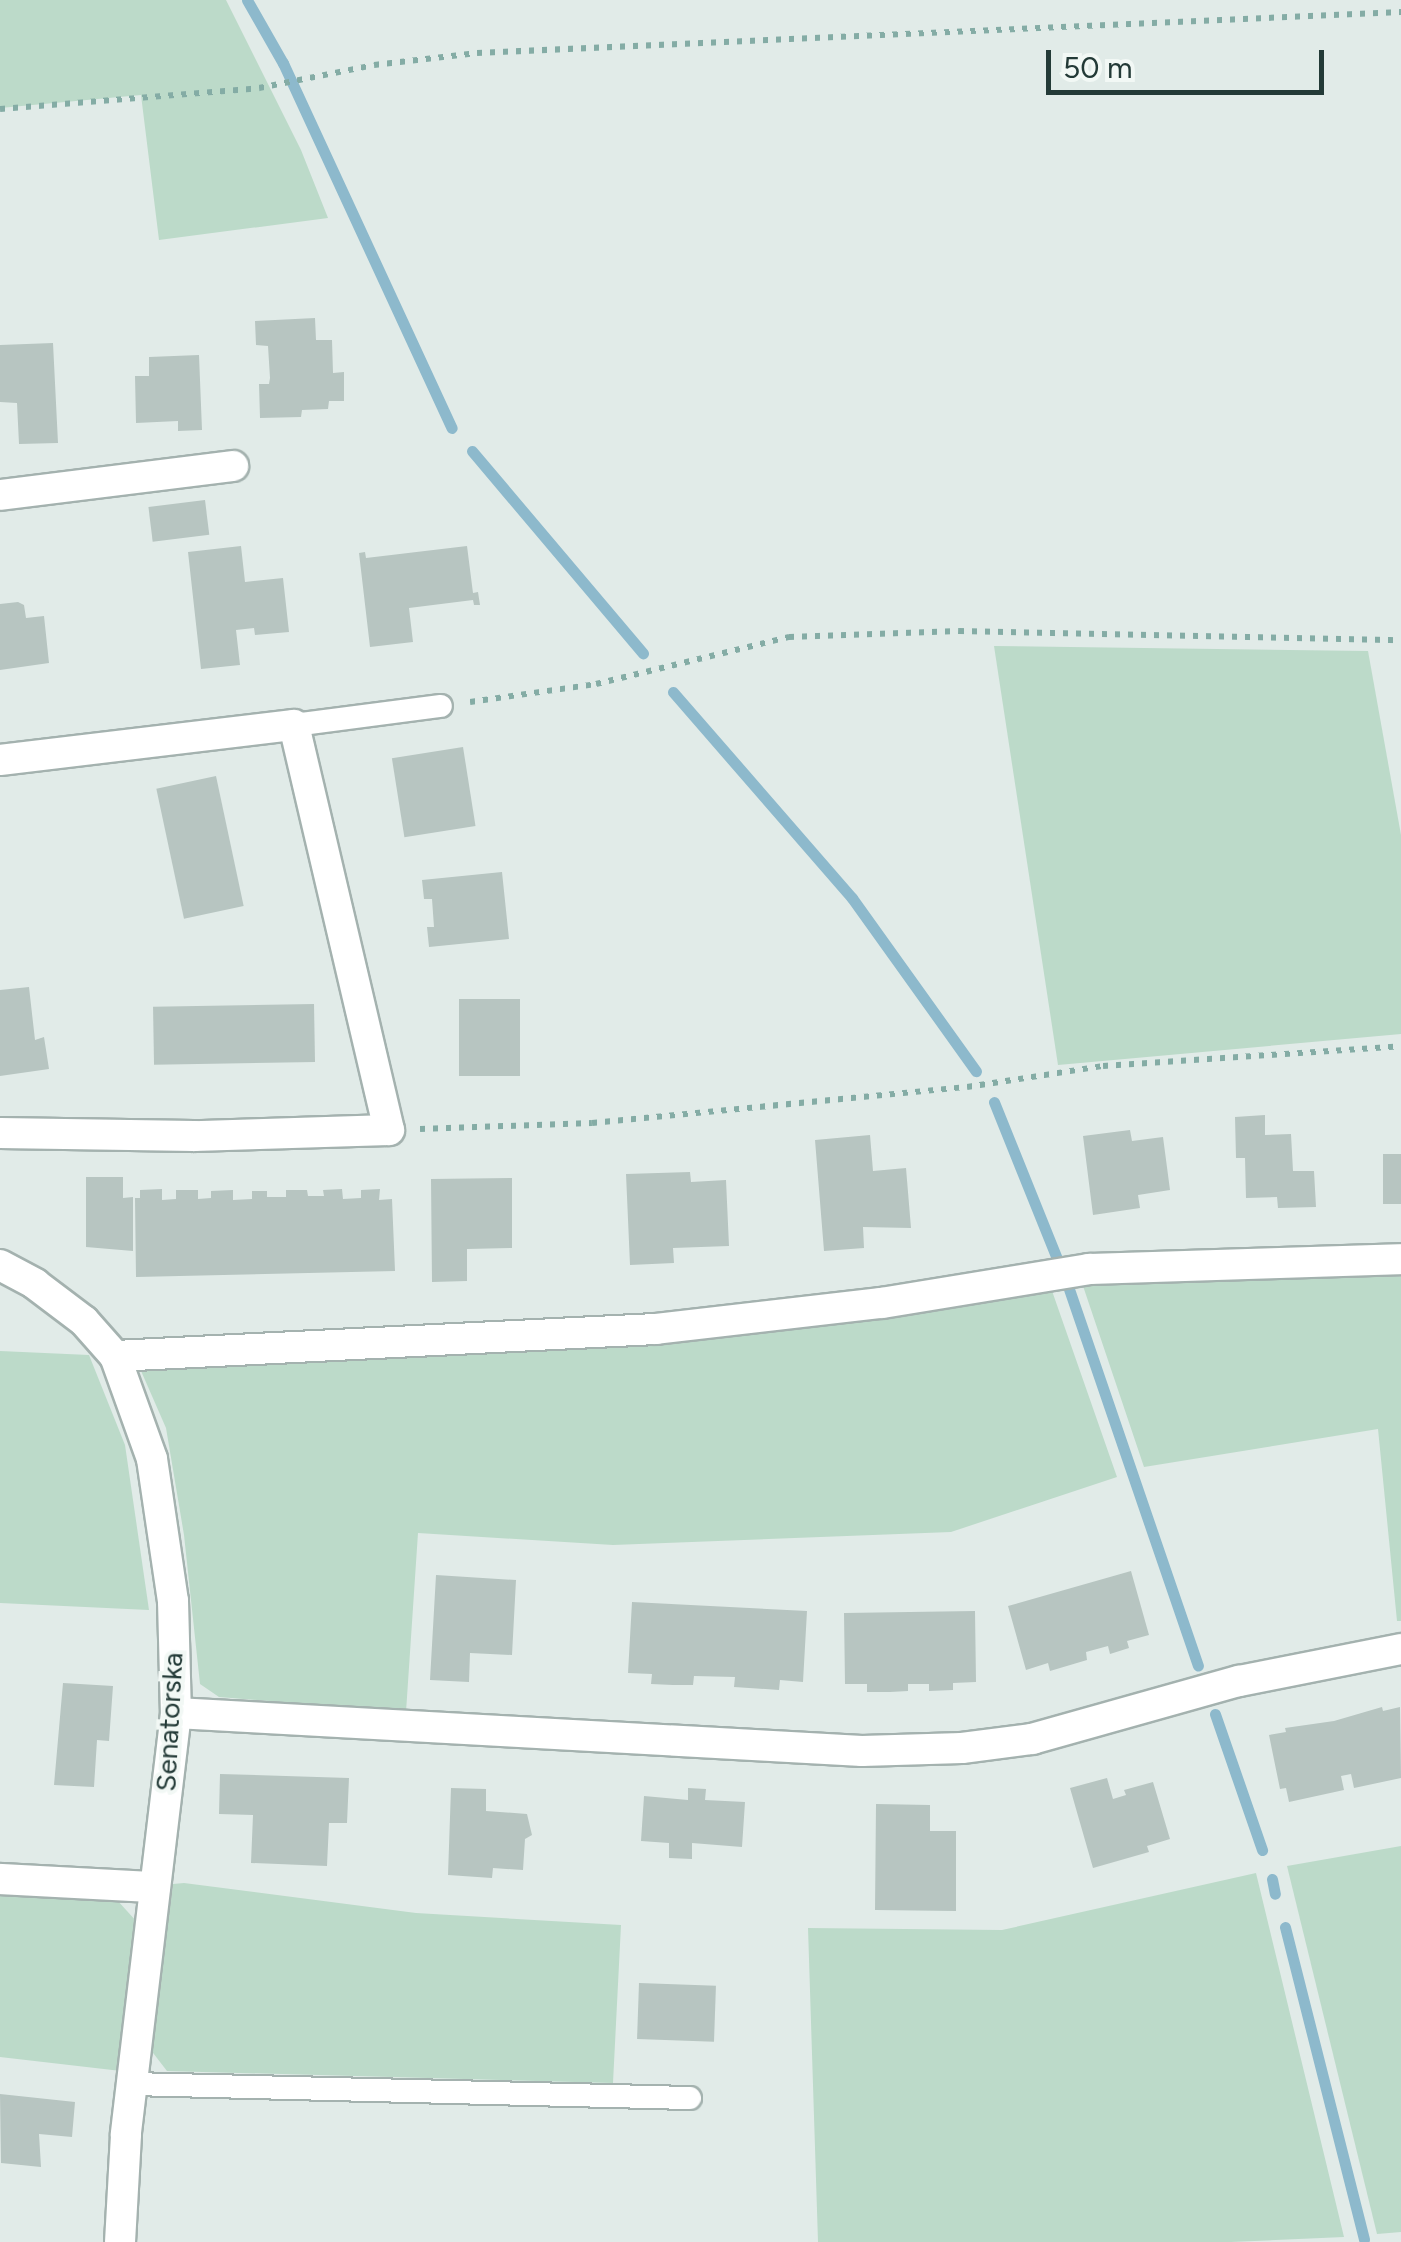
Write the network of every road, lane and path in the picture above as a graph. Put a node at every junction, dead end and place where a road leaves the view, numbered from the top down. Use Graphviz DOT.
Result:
graph roads {
  1 [pos="1401,12"];
  2 [pos="0,109"];
  3 [pos="233,466"];
  4 [pos="0,495"];
  5 [pos="1401,640"];
  6 [pos="441,706"];
  7 [pos="294,726"];
  8 [pos="0,760"];
  9 [pos="1401,1046"];
  10 [pos="389,1130"];
  11 [pos="0,1133"];
  12 [pos="1401,1259"];
  13 [pos="0,1265"];
  14 [pos="115,1356"];
  15 [pos="1401,1650"];
  16 [pos="176,1713"];
  17 [pos="0,1880"];
  18 [pos="155,1886"];
  19 [pos="132,2084"];
  20 [pos="690,2098"];
  21 [pos="120,2242"];
  1 -- 2 [label="path"];
  3 -- 4 [label="street"];
  5 -- 6 [label="path"];
  6 -- 7 [label="lane"];
  7 -- 8 [label="street"];
  7 -- 10 [label="street"];
  9 -- 10 [label="path"];
  10 -- 11 [label="street"];
  12 -- 14 [label="street"];
  13 -- 14 [label="street, Senatorska"];
  14 -- 16 [label="street, Senatorska"];
  15 -- 16 [label="street"];
  16 -- 18 [label="street, Senatorska"];
  17 -- 18 [label="street"];
  18 -- 19 [label="street, Senatorska"];
  19 -- 20 [label="lane"];
  19 -- 21 [label="street, Senatorska"];
}
